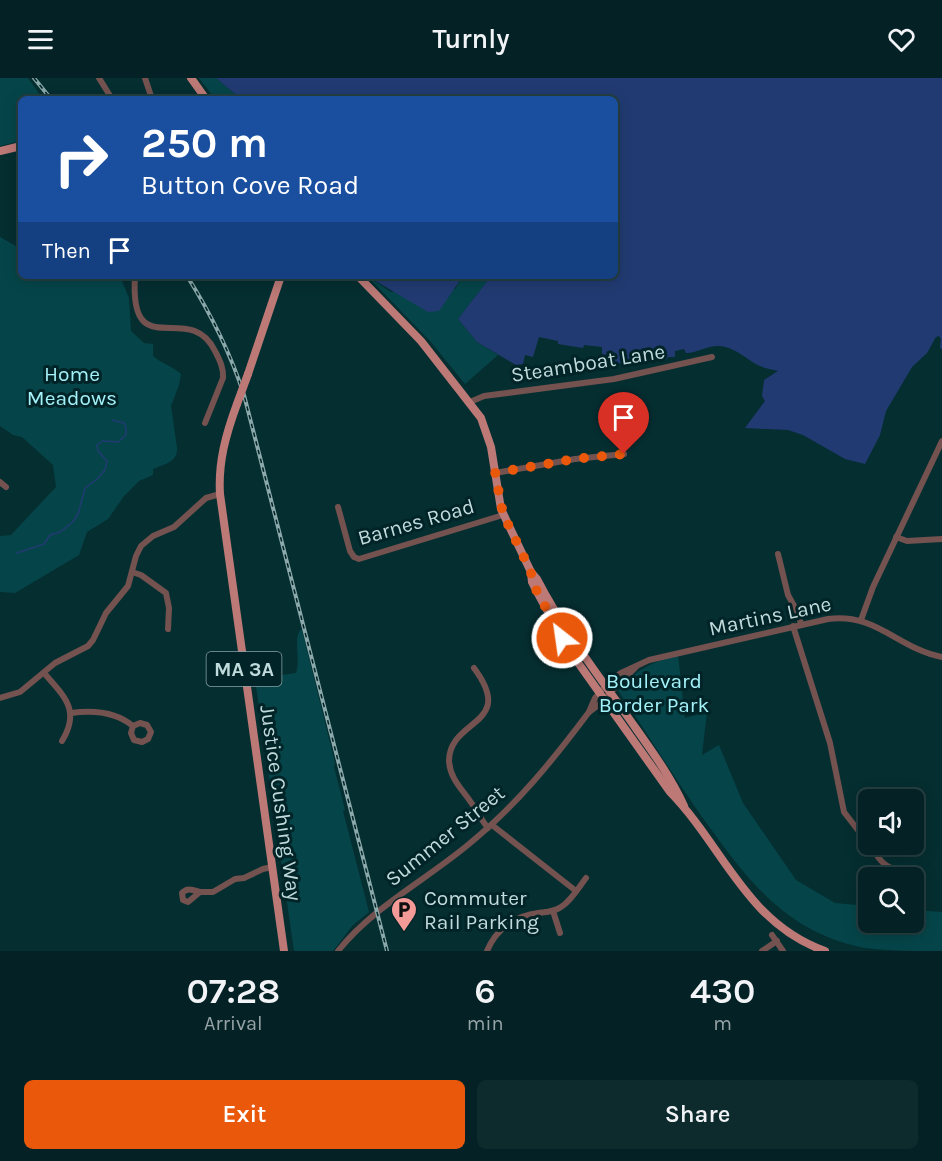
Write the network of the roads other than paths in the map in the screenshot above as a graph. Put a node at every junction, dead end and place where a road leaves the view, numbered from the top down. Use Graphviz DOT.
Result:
graph roads {
  1 [pos="99,78"];
  2 [pos="145,78"];
  3 [pos="190,79"];
  4 [pos="110,96"];
  5 [pos="151,96"];
  6 [pos="204,96"];
  7 [pos="18,147"];
  8 [pos="0,151"];
  9 [pos="135,279"];
  10 [pos="280,279"];
  11 [pos="361,279"];
  12 [pos="712,357"];
  13 [pos="470,402"];
  14 [pos="205,423"];
  15 [pos="942,441"];
  16 [pos="624,454"];
  17 [pos="495,473"];
  18 [pos="0,482"];
  19 [pos="6,487"];
  20 [pos="220,494"];
  21 [pos="338,507"];
  22 [pos="503,514"];
  23 [pos="896,537"];
  24 [pos="942,539"];
  25 [pos="778,554"];
  26 [pos="132,572"];
  27 [pos="531,572"];
  28 [pos="861,620"];
  29 [pos="801,624"];
  30 [pos="793,626"];
  31 [pos="168,629"];
  32 [pos="942,657"];
  33 [pos="474,668"];
  34 [pos="44,673"];
  35 [pos="607,689"];
  36 [pos="601,696"];
  37 [pos="0,698"];
  38 [pos="71,713"];
  39 [pos="133,726"];
  40 [pos="62,741"];
  41 [pos="684,806"];
  42 [pos="490,827"];
  43 [pos="858,830"];
  44 [pos="877,855"];
  45 [pos="272,867"];
  46 [pos="887,867"];
  47 [pos="586,878"];
  48 [pos="576,891"];
  49 [pos="200,892"];
  50 [pos="553,911"];
  51 [pos="560,933"];
  52 [pos="798,938"];
  53 [pos="822,950"];
  54 [pos="284,951"];
  55 [pos="338,951"];
  56 [pos="487,951"];
  57 [pos="762,951"];
  58 [pos="783,951"];
  59 [pos="804,951"];
  1 -- 4 [label="street"];
  2 -- 5 [label="street"];
  3 -- 6 [label="main road"];
  7 -- 8 [label="main road"];
  9 -- 14 [label="street"];
  10 -- 20 [label="main road, Justice Cushing Way / MA 3A, bridge"];
  11 -- 13 [label="main road"];
  12 -- 13 [label="street, Steamboat Lane"];
  13 -- 17 [label="main road"];
  15 -- 23 [label="street"];
  16 -- 17 [label="street"];
  17 -- 22 [label="main road"];
  18 -- 19 [label="street"];
  20 -- 26 [label="street"];
  20 -- 45 [label="main road, Justice Cushing Way / MA 3A"];
  21 -- 22 [label="street, Barnes Road"];
  22 -- 27 [label="main road"];
  23 -- 24 [label="street"];
  23 -- 28 [label="street"];
  25 -- 29 [label="street"];
  26 -- 31 [label="street"];
  26 -- 34 [label="street"];
  27 -- 35 [label="main road"];
  27 -- 36 [label="main road"];
  28 -- 29 [label="street, Martins Lane"];
  28 -- 32 [label="street, Martins Lane"];
  29 -- 30 [label="street, Martins Lane"];
  30 -- 35 [label="street, Martins Lane"];
  30 -- 43 [label="street"];
  33 -- 42 [label="street"];
  34 -- 37 [label="street"];
  34 -- 38 [label="street"];
  35 -- 36 [label="street, Summer Street"];
  35 -- 41 [label="main road"];
  36 -- 41 [label="main road"];
  36 -- 42 [label="street, Summer Street"];
  38 -- 39 [label="street"];
  38 -- 40 [label="street"];
  41 -- 52 [label="main road"];
  42 -- 48 [label="street"];
  42 -- 55 [label="street, Summer Street"];
  44 -- 46 [label="street"];
  45 -- 49 [label="street"];
  45 -- 54 [label="main road, Justice Cushing Way / MA 3A"];
  47 -- 48 [label="street"];
  48 -- 50 [label="street"];
  50 -- 51 [label="street"];
  50 -- 56 [label="street"];
  52 -- 53 [label="main road"];
  52 -- 59 [label="main road"];
  57 -- 58 [label="street"];
}
